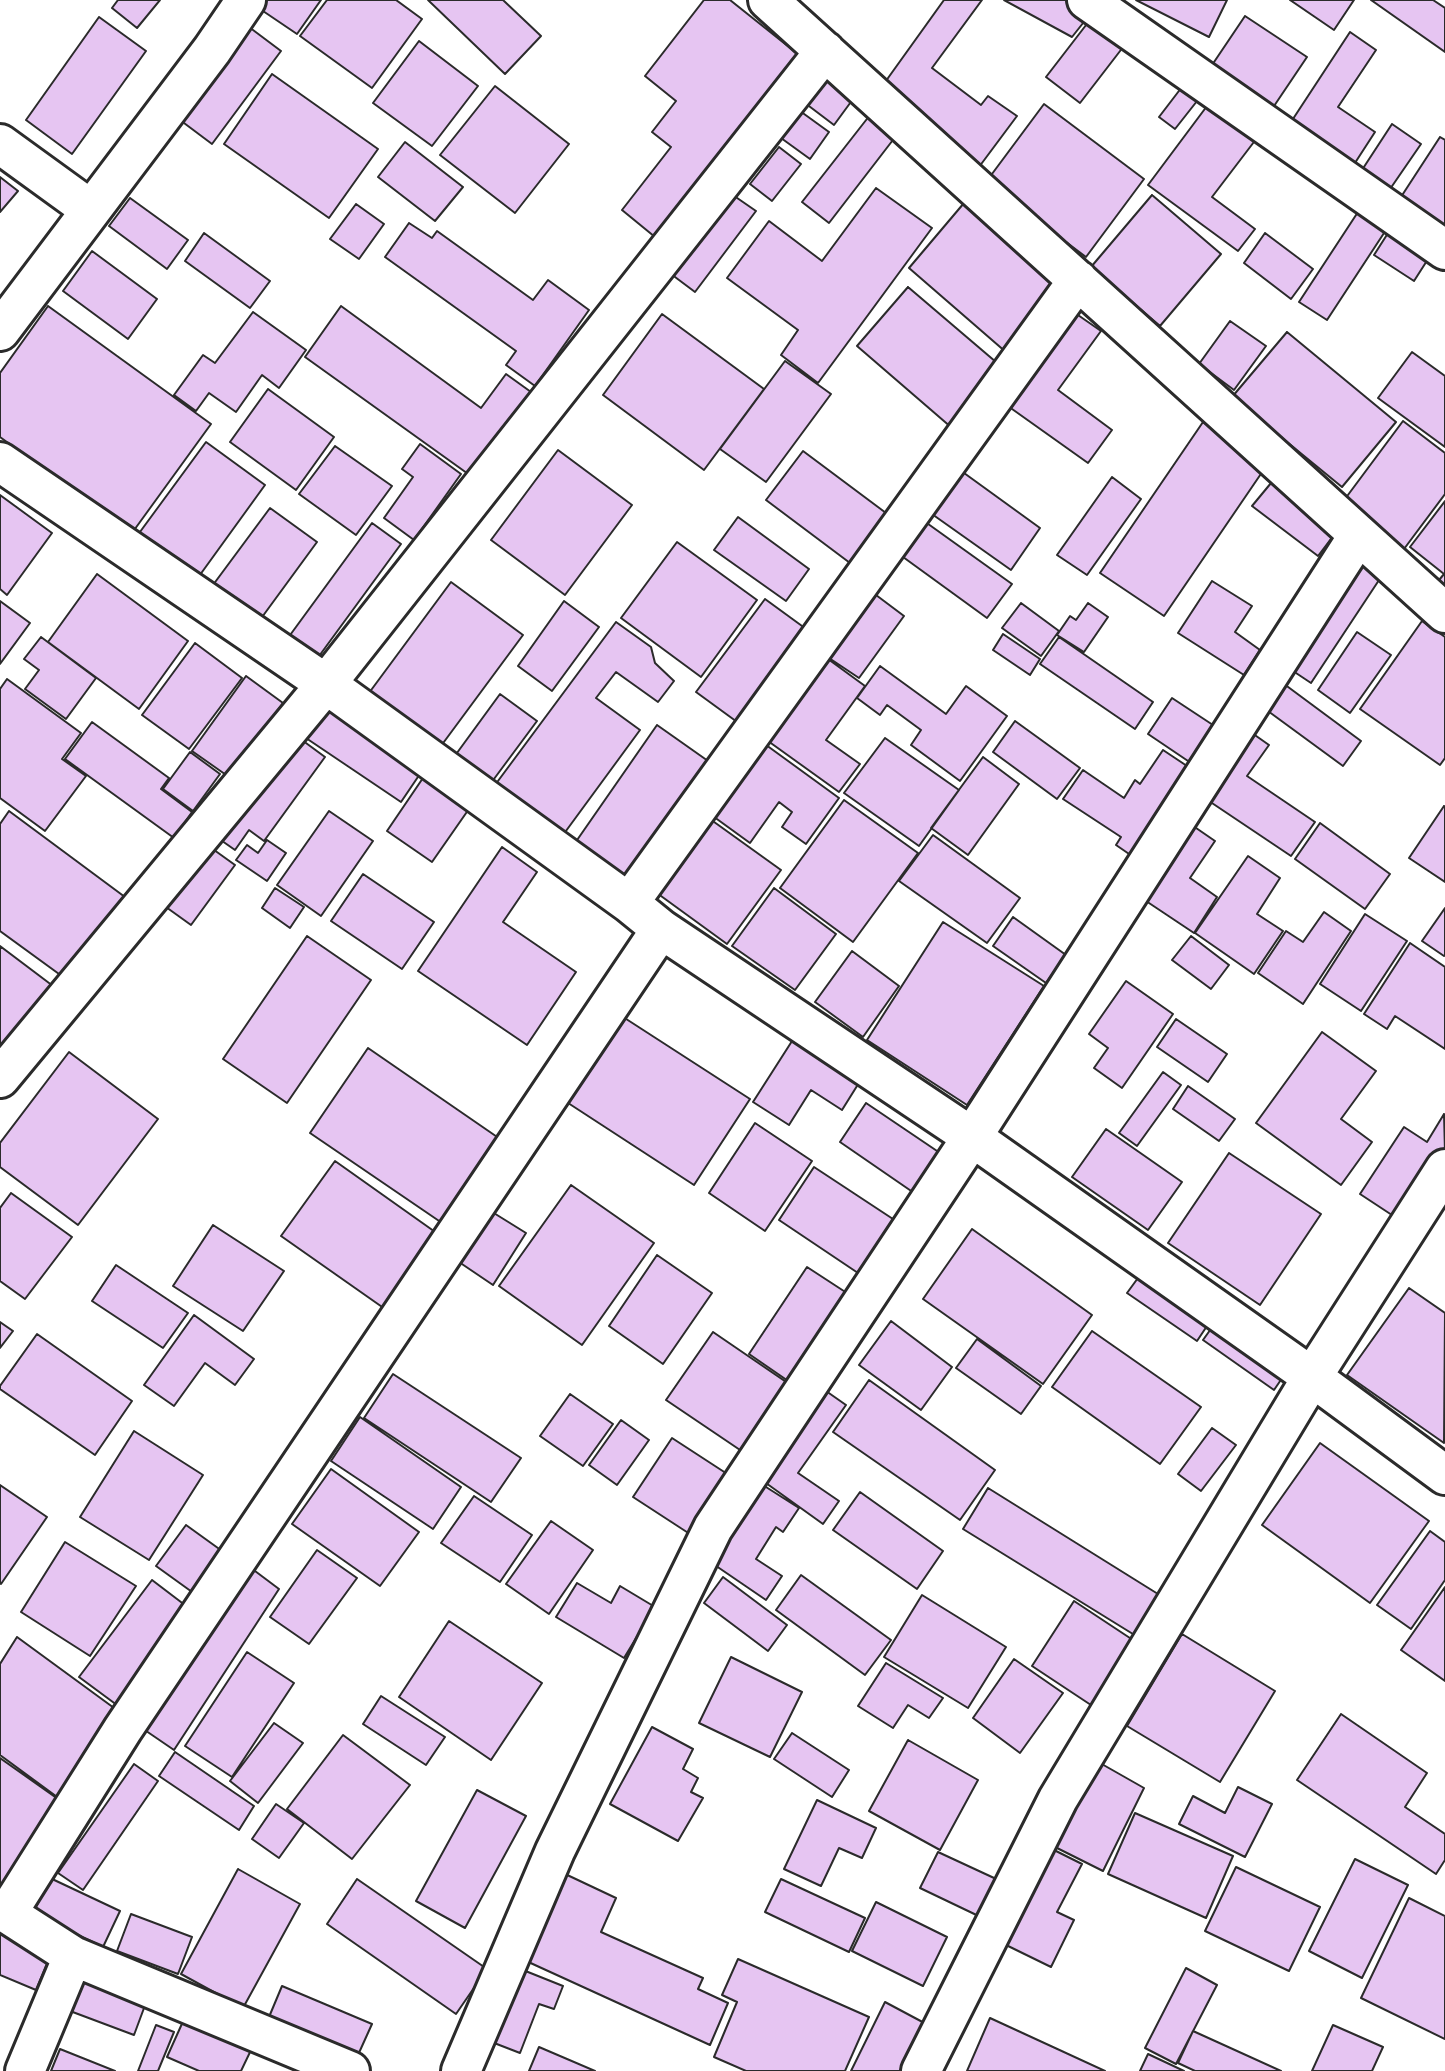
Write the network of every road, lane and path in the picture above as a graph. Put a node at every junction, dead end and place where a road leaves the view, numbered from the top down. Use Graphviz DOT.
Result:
graph roads {
  1 [pos="246,0"];
  2 [pos="768,0"];
  3 [pos="1087,0"];
  4 [pos="825,51"];
  5 [pos="0,144"];
  6 [pos="91,210"];
  7 [pos="1445,250"];
  8 [pos="1078,280"];
  9 [pos="0,331"];
  10 [pos="0,462"];
  11 [pos="1358,536"];
  12 [pos="1445,613"];
  13 [pos="326,684"];
  14 [pos="629,903"];
  15 [pos="661,929"];
  16 [pos="0,1078"];
  17 [pos="972,1137"];
  18 [pos="1445,1169"];
  19 [pos="1312,1377"];
  20 [pos="1445,1475"];
  21 [pos="4,1910"];
  22 [pos="73,1956"];
  23 [pos="25,2071"];
  24 [pos="349,2071"];
  25 [pos="461,2071"];
  26 [pos="921,2071"];
  1 -- 6 [label="street"];
  2 -- 4 [label="street"];
  3 -- 7 [label="street"];
  4 -- 8 [label="street"];
  4 -- 13 [label="street"];
  5 -- 6 [label="street"];
  6 -- 9 [label="street"];
  8 -- 11 [label="street"];
  8 -- 14 [label="street"];
  10 -- 13 [label="street"];
  11 -- 12 [label="street"];
  11 -- 17 [label="street"];
  13 -- 14 [label="street"];
  13 -- 16 [label="street"];
  14 -- 15 [label="street"];
  15 -- 17 [label="street"];
  15 -- 21 [label="street"];
  17 -- 19 [label="street"];
  17 -- 25 [label="street"];
  18 -- 19 [label="street"];
  19 -- 20 [label="street"];
  19 -- 26 [label="street"];
  21 -- 22 [label="street"];
  22 -- 23 [label="street"];
  22 -- 24 [label="street"];
}
